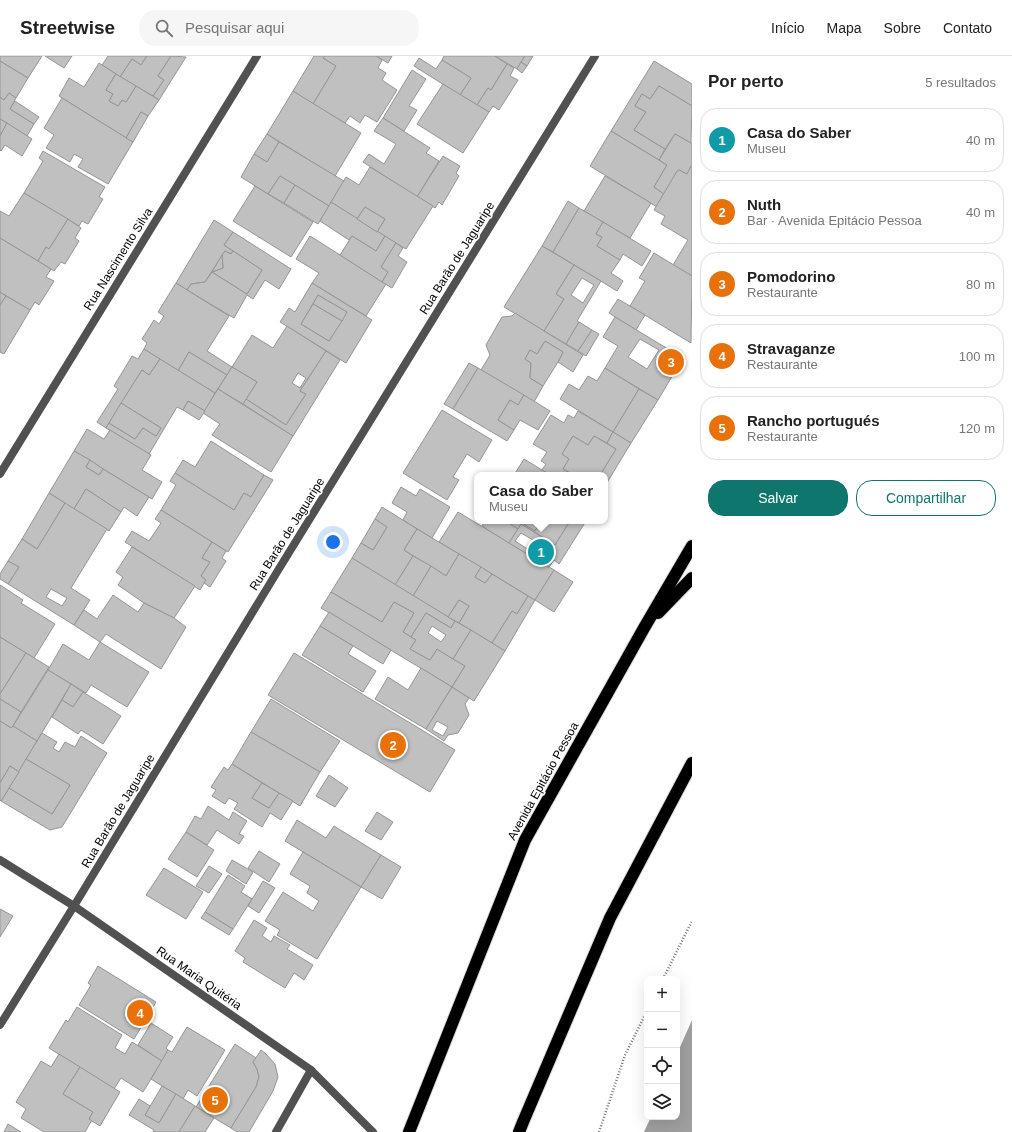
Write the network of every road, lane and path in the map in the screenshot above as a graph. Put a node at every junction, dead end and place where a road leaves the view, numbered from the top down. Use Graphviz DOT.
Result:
graph roads {
  1 [pos="257,56"];
  2 [pos="596,56"];
  3 [pos="0,474"];
  4 [pos="692,546"];
  5 [pos="692,578"];
  6 [pos="644,628"];
  7 [pos="692,763"];
  8 [pos="0,860"];
  9 [pos="74,906"];
  10 [pos="692,921"];
  11 [pos="664,976"];
  12 [pos="644,1018"];
  13 [pos="0,1025"];
  14 [pos="311,1070"];
  15 [pos="276,1132"];
  16 [pos="373,1132"];
  17 [pos="409,1132"];
  18 [pos="519,1132"];
  19 [pos="599,1132"];
  1 -- 3 [label="street, Rua Nascimento Silva"];
  2 -- 9 [label="street, Rua Barão de Jaguaripe"];
  4 -- 6 [label="highway, Avenida Epitácio Pessoa"];
  5 -- 6 [label="highway"];
  6 -- 17 [label="highway, Avenida Epitácio Pessoa"];
  7 -- 18 [label="highway"];
  8 -- 9 [label="street, Rua Maria Quitéria"];
  9 -- 13 [label="street, Rua Barão de Jaguaripe"];
  9 -- 14 [label="street, Rua Maria Quitéria"];
  10 -- 11 [label="path"];
  12 -- 19 [label="path"];
  14 -- 15 [label="street"];
  14 -- 16 [label="street, Rua Maria Quitéria"];
}
